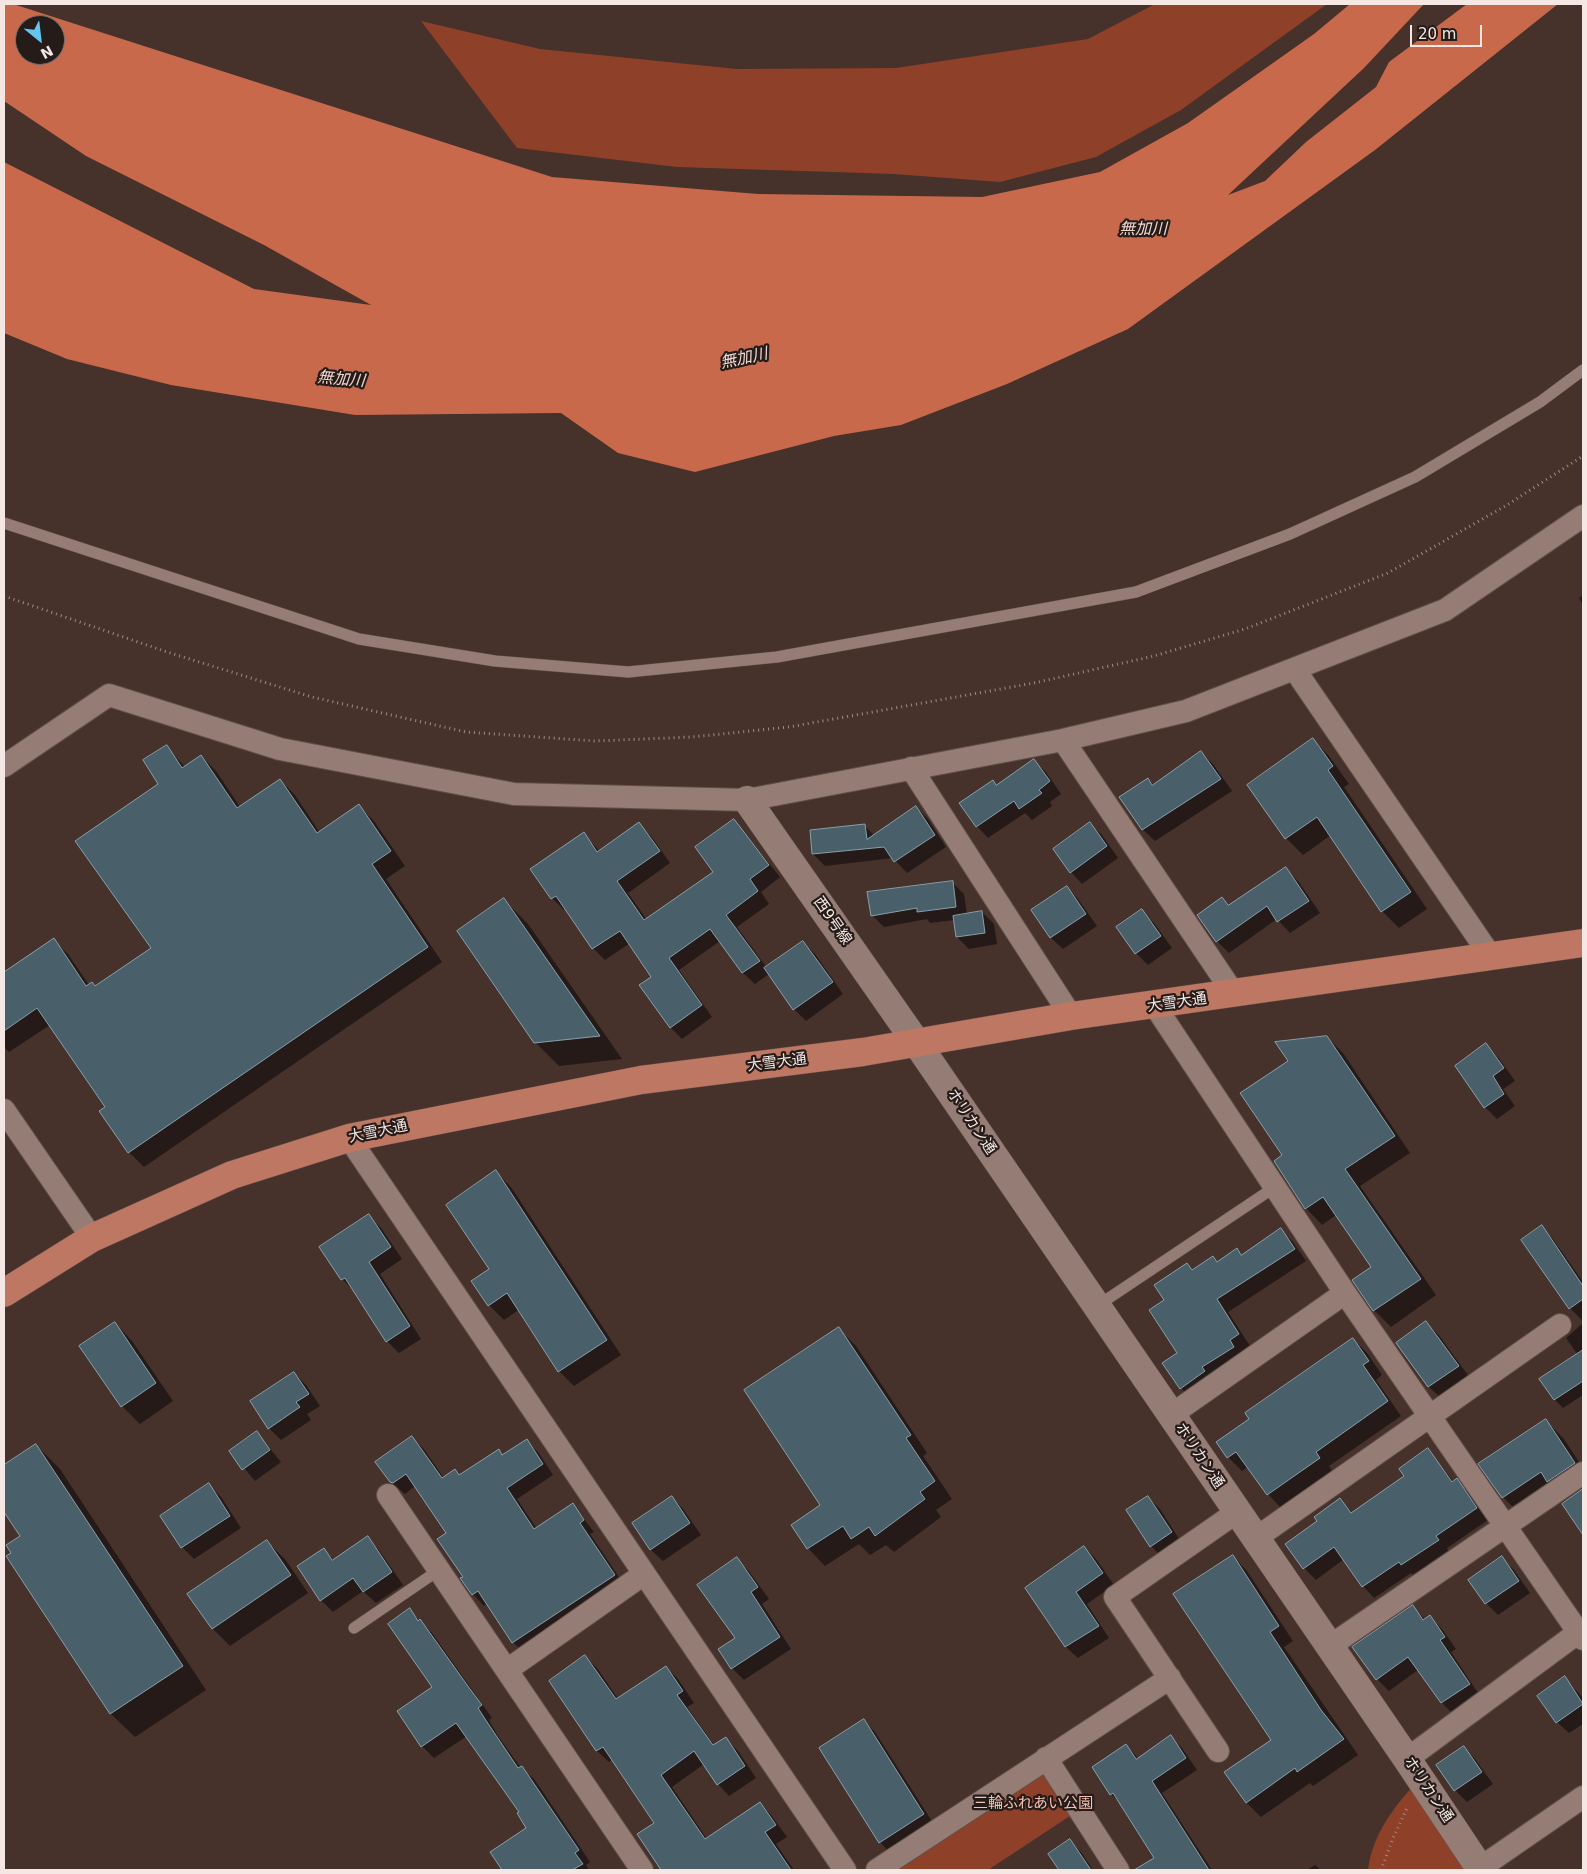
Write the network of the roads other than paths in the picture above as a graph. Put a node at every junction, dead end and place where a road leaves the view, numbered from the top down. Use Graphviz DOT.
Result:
graph roads {
  1 [pos="1583,370"];
  2 [pos="1583,516"];
  3 [pos="4,523"];
  4 [pos="1295,670"];
  5 [pos="1063,740"];
  6 [pos="4,766"];
  7 [pos="911,768"];
  8 [pos="747,800"];
  9 [pos="1583,943"];
  10 [pos="1492,958"];
  11 [pos="1234,994"];
  12 [pos="1156,1006"];
  13 [pos="1071,1016"];
  14 [pos="916,1042"];
  15 [pos="4,1110"];
  16 [pos="349,1138"];
  17 [pos="1275,1187"];
  18 [pos="92,1238"];
  19 [pos="1345,1293"];
  20 [pos="4,1294"];
  21 [pos="1097,1306"];
  22 [pos="1560,1325"];
  23 [pos="1171,1415"];
  24 [pos="1430,1416"];
  25 [pos="1583,1473"];
  26 [pos="388,1495"];
  27 [pos="1238,1512"];
  28 [pos="1505,1526"];
  29 [pos="1256,1538"];
  30 [pos="439,1570"];
  31 [pos="644,1574"];
  32 [pos="354,1628"];
  33 [pos="1582,1633"];
  34 [pos="1330,1646"];
  35 [pos="507,1670"];
  36 [pos="1170,1678"];
  37 [pos="1218,1751"];
  38 [pos="1046,1758"];
  39 [pos="1407,1758"];
  40 [pos="1583,1798"];
  41 [pos="1480,1869"];
  42 [pos="642,1870"];
  43 [pos="845,1870"];
  44 [pos="877,1870"];
  45 [pos="1118,1870"];
  1 -- 3 [label="lane"];
  2 -- 4 [label="street"];
  4 -- 5 [label="street"];
  4 -- 10 [label="street"];
  5 -- 7 [label="street"];
  5 -- 11 [label="street"];
  6 -- 8 [label="street"];
  7 -- 8 [label="street"];
  7 -- 13 [label="street"];
  8 -- 14 [label="street, 西9号線"];
  9 -- 10 [label="highway, 大雪大通"];
  10 -- 11 [label="highway, 大雪大通"];
  11 -- 12 [label="highway, 大雪大通"];
  12 -- 13 [label="highway, 大雪大通"];
  12 -- 17 [label="street"];
  13 -- 14 [label="highway, 大雪大通"];
  14 -- 16 [label="highway, 大雪大通"];
  14 -- 21 [label="street, ホリカン通"];
  15 -- 18 [label="street"];
  16 -- 18 [label="highway, 大雪大通"];
  16 -- 31 [label="street"];
  17 -- 19 [label="street"];
  17 -- 21 [label="lane"];
  18 -- 20 [label="highway, 大雪大通"];
  19 -- 23 [label="street"];
  19 -- 24 [label="street"];
  21 -- 23 [label="street, ホリカン通"];
  22 -- 24 [label="street"];
  23 -- 27 [label="street, ホリカン通"];
  24 -- 28 [label="street"];
  24 -- 29 [label="street"];
  25 -- 28 [label="street"];
  26 -- 30 [label="street"];
  27 -- 29 [label="street, ホリカン通"];
  27 -- 36 [label="street"];
  28 -- 33 [label="street"];
  28 -- 34 [label="street"];
  29 -- 34 [label="street, ホリカン通"];
  30 -- 32 [label="lane"];
  30 -- 35 [label="street"];
  31 -- 35 [label="street"];
  31 -- 43 [label="street"];
  33 -- 39 [label="street"];
  34 -- 39 [label="street, ホリカン通"];
  35 -- 42 [label="street"];
  36 -- 37 [label="street"];
  36 -- 38 [label="street"];
  38 -- 44 [label="street"];
  38 -- 45 [label="street"];
  39 -- 41 [label="street, ホリカン通"];
  40 -- 41 [label="street"];
}
